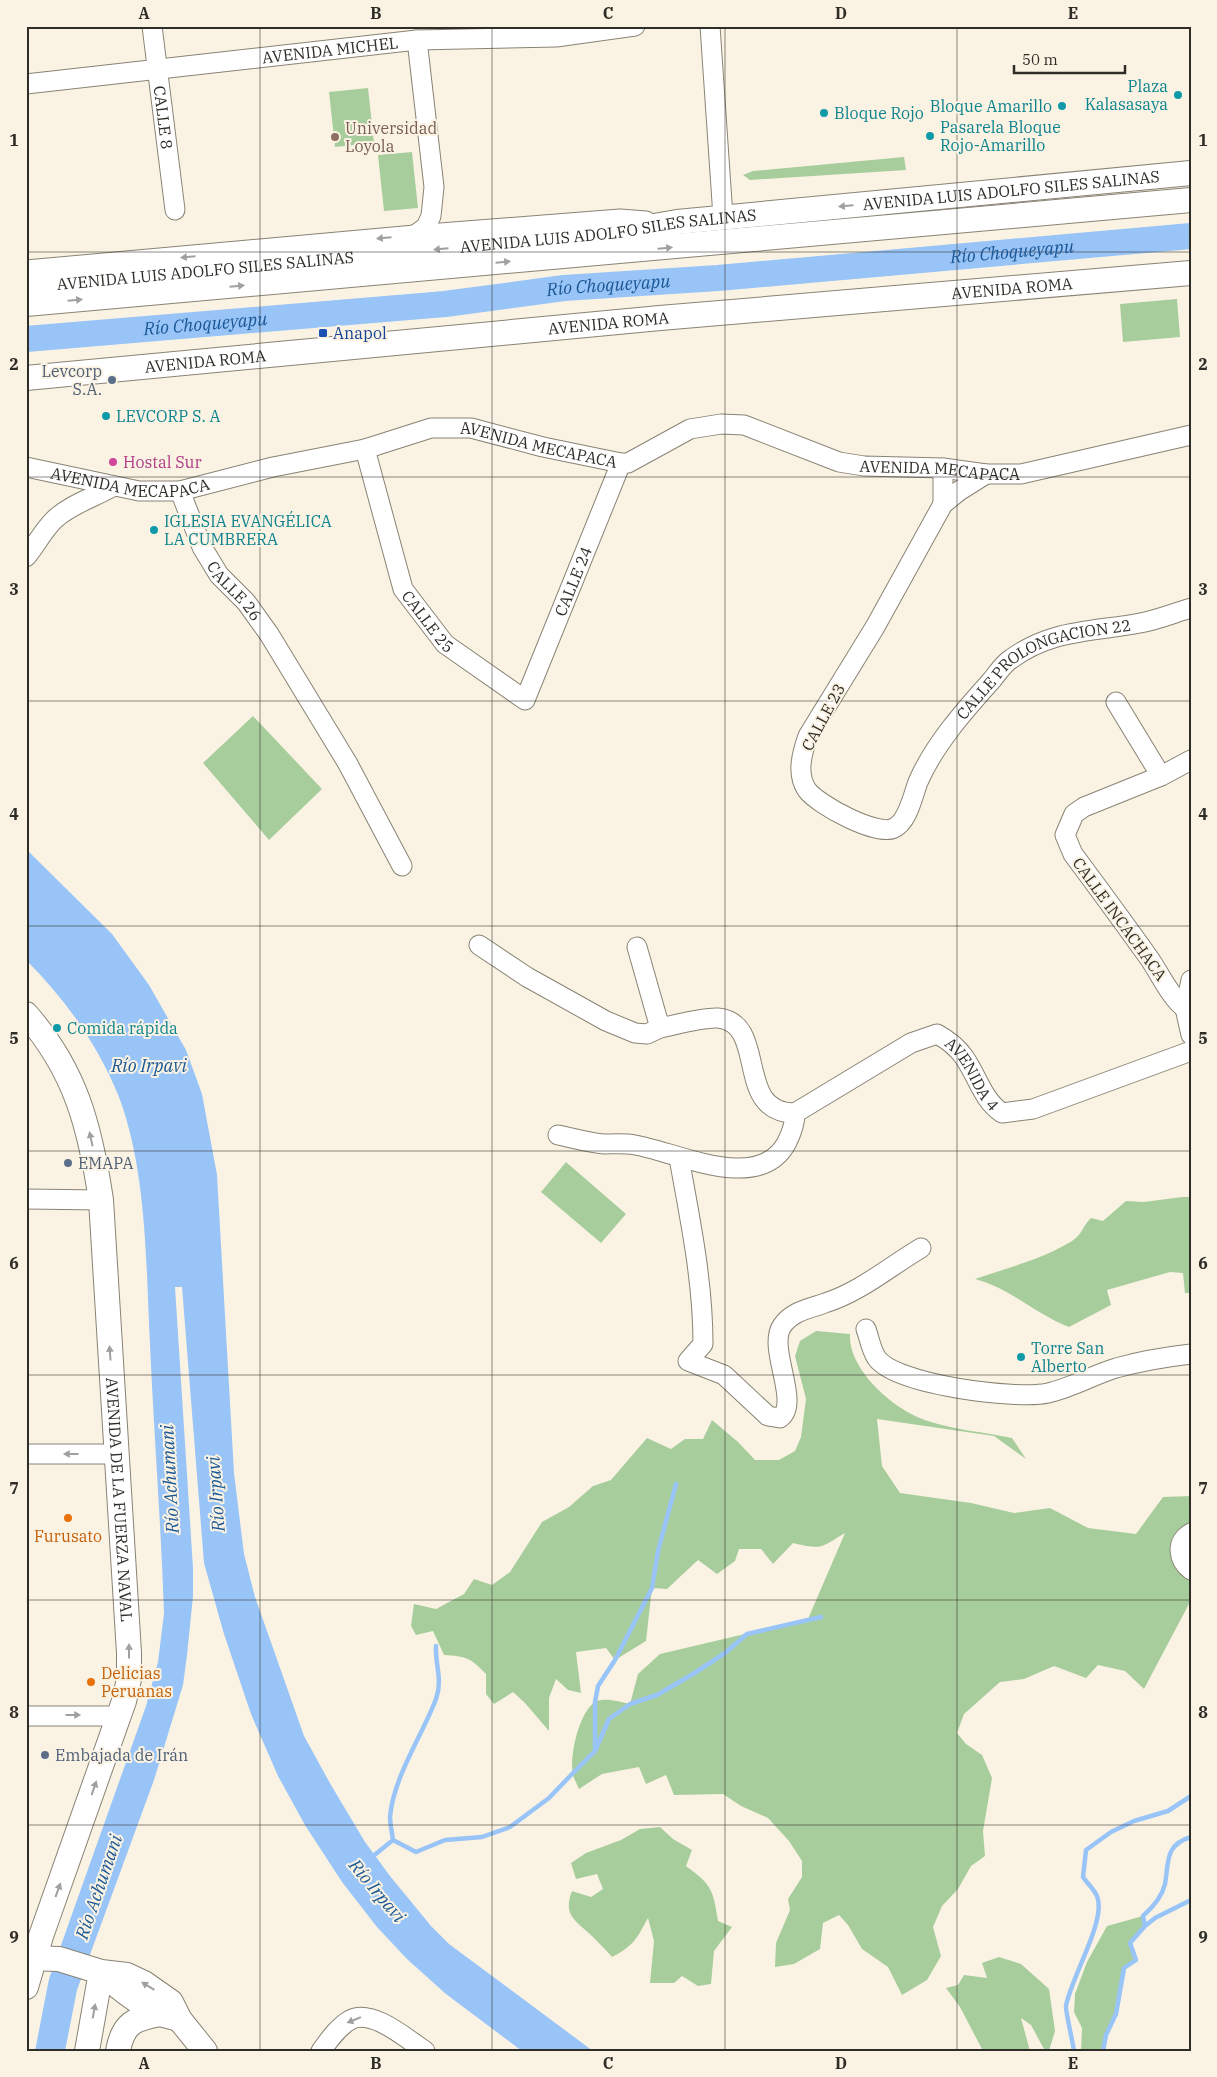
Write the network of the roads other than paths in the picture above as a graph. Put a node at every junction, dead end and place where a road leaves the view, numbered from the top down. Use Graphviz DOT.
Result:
graph roads {
  1 [pos="152,26"];
  2 [pos="635,26"];
  3 [pos="710,26"];
  4 [pos="417,40"];
  5 [pos="158,68"];
  6 [pos="26,84"];
  7 [pos="1191,173"];
  8 [pos="434,188"];
  9 [pos="1191,200"];
  10 [pos="175,210"];
  11 [pos="723,218"];
  12 [pos="677,222"];
  13 [pos="461,232"];
  14 [pos="415,235"];
  15 [pos="26,270"];
  16 [pos="1191,273"];
  17 [pos="26,287"];
  18 [pos="26,304"];
  19 [pos="26,378"];
  20 [pos="1191,435"];
  21 [pos="365,448"];
  22 [pos="621,463"];
  23 [pos="26,467"];
  24 [pos="943,468"];
  25 [pos="986,474"];
  26 [pos="114,486"];
  27 [pos="180,491"];
  28 [pos="943,504"];
  29 [pos="26,557"];
  30 [pos="1191,608"];
  31 [pos="526,700"];
  32 [pos="1116,702"];
  33 [pos="1191,760"];
  34 [pos="924,769"];
  35 [pos="1161,776"];
  36 [pos="402,866"];
  37 [pos="479,945"];
  38 [pos="637,947"];
  39 [pos="1191,980"];
  40 [pos="1184,1008"];
  41 [pos="26,1014"];
  42 [pos="660,1028"];
  43 [pos="1191,1034"];
  44 [pos="1191,1051"];
  45 [pos="795,1113"];
  46 [pos="558,1135"];
  47 [pos="679,1158"];
  48 [pos="26,1199"];
  49 [pos="101,1200"];
  50 [pos="921,1248"];
  51 [pos="866,1329"];
  52 [pos="1191,1354"];
  53 [pos="26,1454"];
  54 [pos="116,1454"];
  55 [pos="1191,1533"];
  56 [pos="1191,1570"];
  57 [pos="26,1716"];
  58 [pos="119,1716"];
  59 [pos="45,1954"];
  60 [pos="96,1970"];
  61 [pos="26,1986"];
  62 [pos="170,2017"];
  63 [pos="87,2051"];
  64 [pos="118,2051"];
  65 [pos="205,2051"];
  66 [pos="321,2051"];
  67 [pos="425,2051"];
  1 -- 5 [label="street, CALLE 8"];
  2 -- 4 [label="street, AVENIDA MICHEL"];
  3 -- 11 [label="street"];
  4 -- 5 [label="street, AVENIDA MICHEL"];
  4 -- 8 [label="street"];
  5 -- 6 [label="street, AVENIDA MICHEL"];
  5 -- 10 [label="street, CALLE 8"];
  7 -- 11 [label="main road, AVENIDA LUIS ADOLFO SILES SALINAS, one-way"];
  8 -- 13 [label="street"];
  8 -- 14 [label="street"];
  18 -- 9 [label="main road, AVENIDA LUIS ADOLFO SILES SALINAS, one-way"];
  11 -- 12 [label="main road, AVENIDA LUIS ADOLFO SILES SALINAS"];
  12 -- 13 [label="street"];
  12 -- 17 [label="main road, AVENIDA LUIS ADOLFO SILES SALINAS, one-way"];
  13 -- 14 [label="street"];
  14 -- 15 [label="street, one-way"];
  16 -- 19 [label="main road, AVENIDA ROMA"];
  20 -- 25 [label="street, AVENIDA MECAPACA"];
  21 -- 22 [label="street, AVENIDA MECAPACA"];
  21 -- 27 [label="street, AVENIDA MECAPACA"];
  21 -- 31 [label="street, CALLE 25"];
  22 -- 24 [label="street, AVENIDA MECAPACA"];
  22 -- 31 [label="street, CALLE 24"];
  23 -- 26 [label="street, AVENIDA MECAPACA"];
  24 -- 25 [label="street, AVENIDA MECAPACA"];
  24 -- 28 [label="street, CALLE 23"];
  25 -- 28 [label="street, CALLE 23"];
  26 -- 27 [label="street, AVENIDA MECAPACA"];
  26 -- 29 [label="street"];
  27 -- 36 [label="street, CALLE 26"];
  28 -- 34 [label="street, CALLE 23"];
  30 -- 34 [label="street, CALLE PROLONGACION 22"];
  32 -- 35 [label="street"];
  33 -- 35 [label="street"];
  35 -- 40 [label="street, CALLE INCACHACA"];
  37 -- 42 [label="street"];
  38 -- 42 [label="street"];
  39 -- 40 [label="street"];
  40 -- 43 [label="street"];
  49 -- 41 [label="main road, AVENIDA DE LA FUERZA NAVAL, one-way"];
  42 -- 45 [label="street"];
  44 -- 45 [label="street, AVENIDA 4"];
  45 -- 47 [label="street"];
  46 -- 47 [label="street"];
  47 -- 50 [label="street"];
  48 -- 49 [label="street"];
  54 -- 49 [label="main road, AVENIDA DE LA FUERZA NAVAL, one-way"];
  51 -- 52 [label="street"];
  54 -- 53 [label="street, one-way"];
  58 -- 54 [label="main road, AVENIDA DE LA FUERZA NAVAL, one-way"];
  55 -- 56 [label="street"];
  57 -- 58 [label="street, one-way"];
  59 -- 58 [label="main road, AVENIDA DE LA FUERZA NAVAL, one-way"];
  59 -- 60 [label="main road"];
  59 -- 61 [label="main road, AVENIDA DE LA FUERZA NAVAL"];
  62 -- 60 [label="main road, one-way"];
  63 -- 60 [label="main road, one-way"];
  62 -- 64 [label="main road"];
  62 -- 65 [label="main road"];
  67 -- 66 [label="street, one-way"];
}
